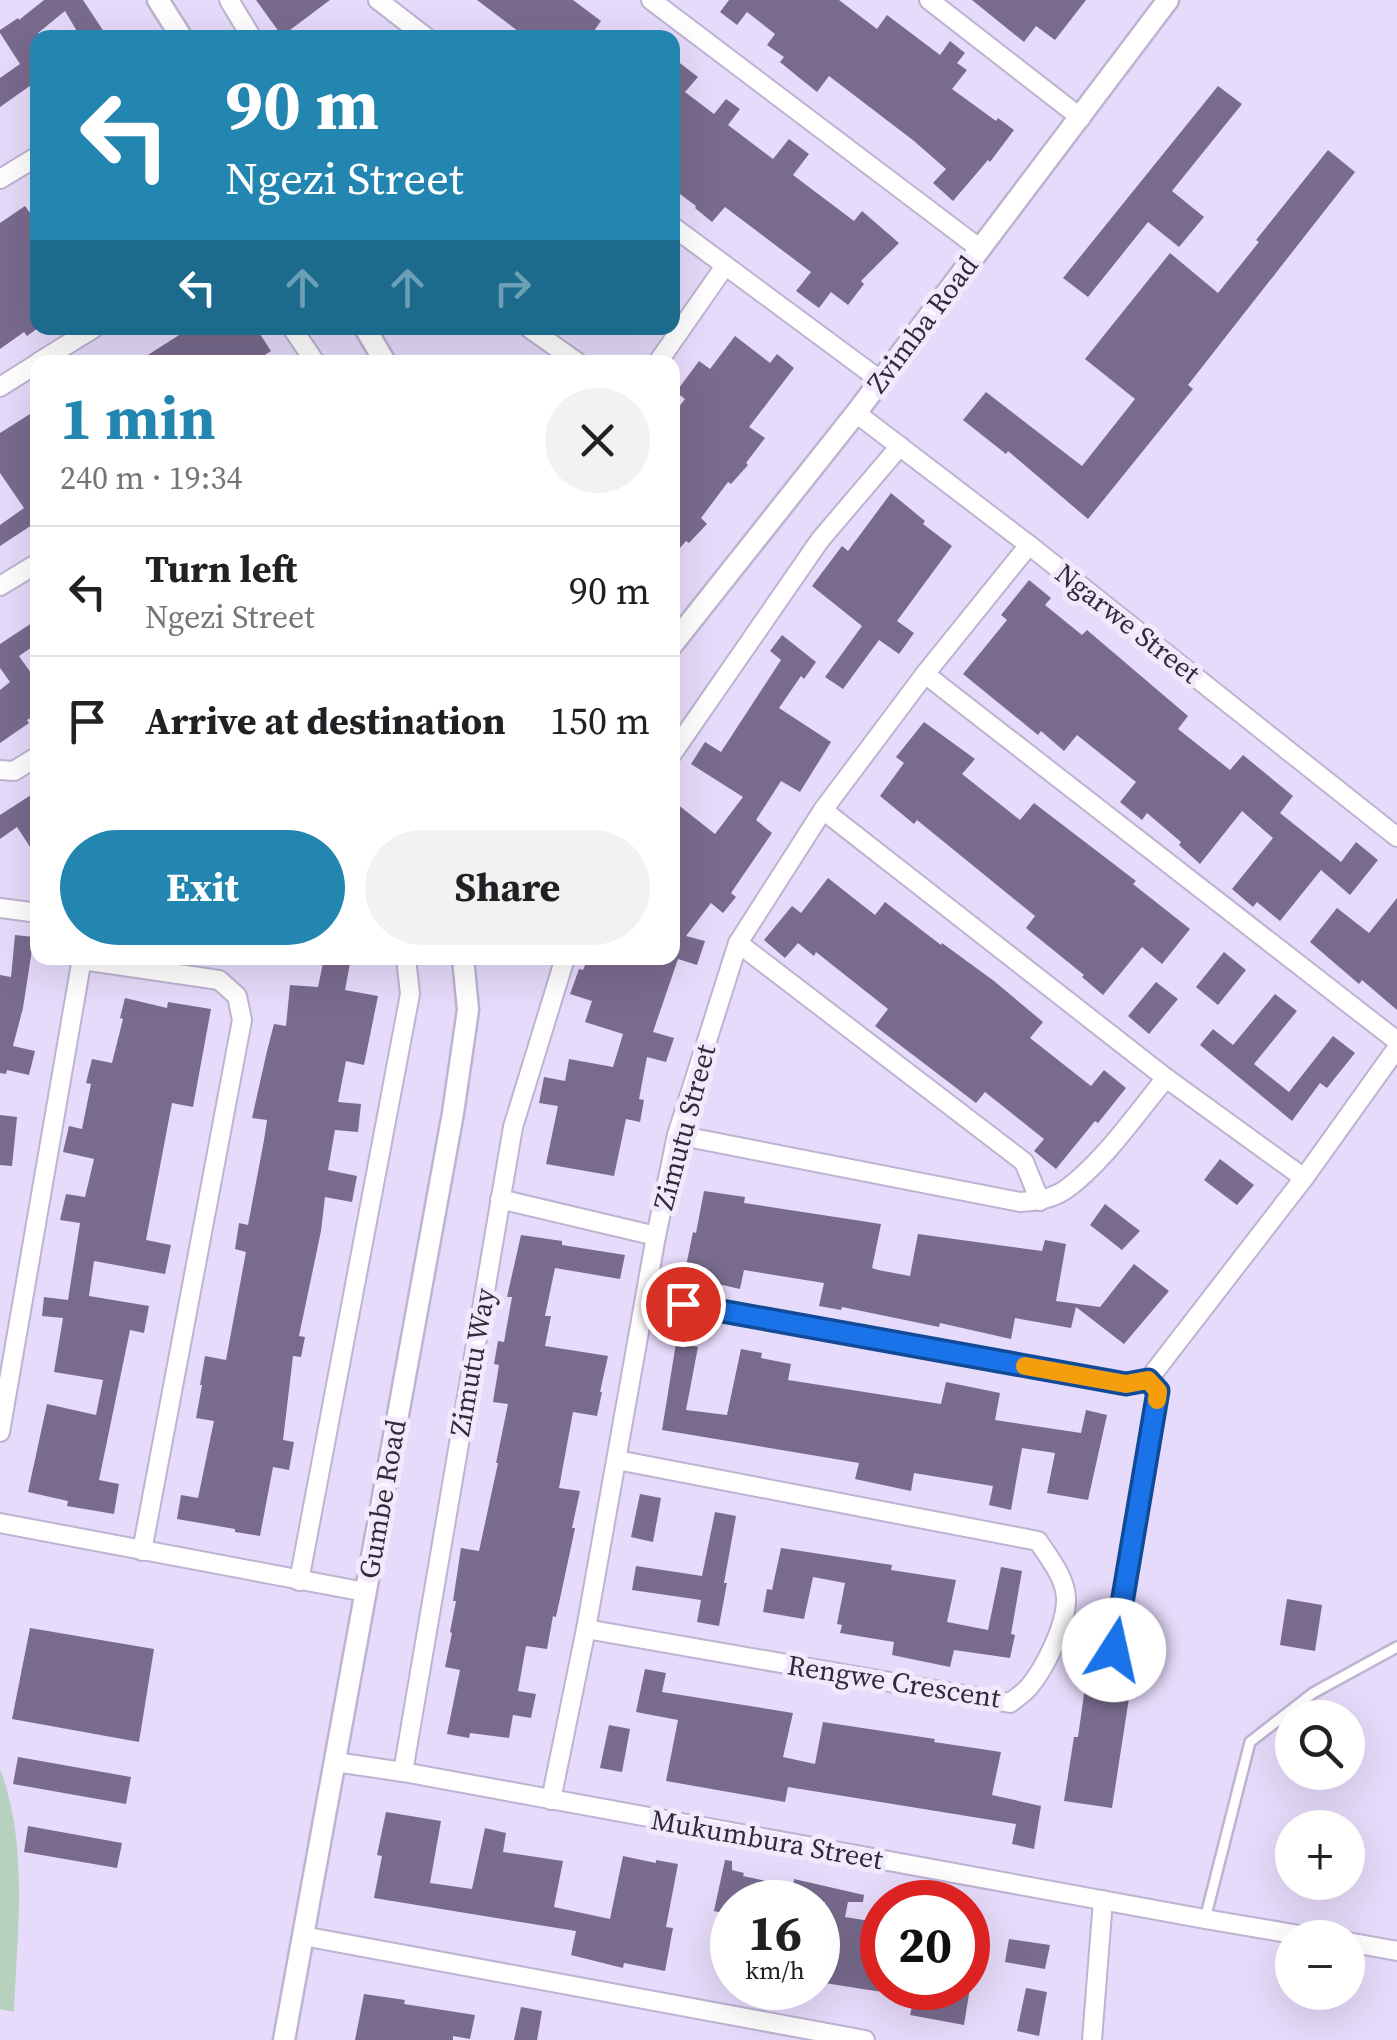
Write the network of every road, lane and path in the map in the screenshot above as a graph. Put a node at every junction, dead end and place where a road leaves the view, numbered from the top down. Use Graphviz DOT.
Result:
graph roads {
  1 [pos="158,0"];
  2 [pos="229,0"];
  3 [pos="378,0"];
  4 [pos="652,0"];
  5 [pos="929,0"];
  6 [pos="1168,0"];
  7 [pos="177,30"];
  8 [pos="247,30"];
  9 [pos="417,30"];
  10 [pos="1081,118"];
  11 [pos="30,161"];
  12 [pos="0,180"];
  13 [pos="680,232"];
  14 [pos="979,248"];
  15 [pos="725,266"];
  16 [pos="680,330"];
  17 [pos="83,335"];
  18 [pos="539,335"];
  19 [pos="51,355"];
  20 [pos="567,355"];
  21 [pos="30,368"];
  22 [pos="880,380"];
  23 [pos="0,387"];
  24 [pos="856,413"];
  25 [pos="900,446"];
  26 [pos="1030,545"];
  27 [pos="30,567"];
  28 [pos="0,586"];
  29 [pos="680,634"];
  30 [pos="925,674"];
  31 [pos="680,742"];
  32 [pos="30,761"];
  33 [pos="0,770"];
  34 [pos="823,810"];
  35 [pos="1397,837"];
  36 [pos="0,908"];
  37 [pos="30,911"];
  38 [pos="738,943"];
  39 [pos="81,965"];
  40 [pos="121,965"];
  41 [pos="407,965"];
  42 [pos="464,965"];
  43 [pos="564,965"];
  44 [pos="1397,1045"];
  45 [pos="1166,1078"];
  46 [pos="677,1135"];
  47 [pos="1304,1178"];
  48 [pos="500,1199"];
  49 [pos="1040,1201"];
  50 [pos="656,1236"];
  51 [pos="646,1298"];
  52 [pos="1148,1380"];
  53 [pos="0,1432"];
  54 [pos="617,1460"];
  55 [pos="0,1523"];
  56 [pos="142,1550"];
  57 [pos="299,1581"];
  58 [pos="365,1592"];
  59 [pos="586,1629"];
  60 [pos="1397,1647"];
  61 [pos="1114,1650"];
  62 [pos="335,1762"];
  63 [pos="403,1772"];
  64 [pos="551,1800"];
  65 [pos="1103,1900"];
  66 [pos="1205,1919"];
  67 [pos="1275,1931"];
  68 [pos="303,1936"];
  69 [pos="1365,1945"];
  70 [pos="1397,1950"];
  71 [pos="284,2040"];
  72 [pos="865,2040"];
  73 [pos="1092,2040"];
  1 -- 7 [label="street"];
  2 -- 8 [label="street"];
  3 -- 9 [label="street"];
  4 -- 14 [label="street"];
  5 -- 10 [label="street"];
  6 -- 10 [label="street, Zvimba Road"];
  10 -- 14 [label="street, Zvimba Road"];
  11 -- 12 [label="street"];
  13 -- 15 [label="street"];
  14 -- 22 [label="street, Zvimba Road"];
  15 -- 16 [label="street"];
  15 -- 22 [label="street"];
  17 -- 19 [label="street"];
  18 -- 20 [label="street"];
  21 -- 23 [label="street"];
  22 -- 24 [label="street, Zvimba Road"];
  24 -- 25 [label="street, Ngarwe Street"];
  24 -- 29 [label="street, Zvimba Road"];
  25 -- 26 [label="street, Ngarwe Street"];
  25 -- 31 [label="street"];
  26 -- 30 [label="street, Zimutu Street"];
  26 -- 35 [label="street, Ngarwe Street"];
  27 -- 28 [label="street"];
  30 -- 34 [label="street, Zimutu Street"];
  30 -- 44 [label="street"];
  32 -- 33 [label="street"];
  34 -- 38 [label="street, Zimutu Street"];
  34 -- 45 [label="street"];
  36 -- 37 [label="street"];
  38 -- 46 [label="street, Zimutu Street"];
  38 -- 49 [label="street"];
  39 -- 53 [label="street"];
  40 -- 56 [label="street"];
  41 -- 57 [label="street"];
  42 -- 58 [label="street, Gumbe Road"];
  43 -- 48 [label="street, Zimutu Way"];
  44 -- 47 [label="street"];
  45 -- 47 [label="street"];
  45 -- 49 [label="street"];
  46 -- 49 [label="street"];
  46 -- 50 [label="street, Zimutu Street"];
  47 -- 52 [label="street"];
  48 -- 50 [label="street"];
  48 -- 63 [label="street, Zimutu Way"];
  50 -- 51 [label="street, Zimutu Street"];
  51 -- 52 [label="street"];
  51 -- 54 [label="street, Zimutu Street"];
  52 -- 61 [label="lane"];
  54 -- 59 [label="street, Zimutu Street"];
  54 -- 59 [label="street, Rengwe Crescent"];
  55 -- 56 [label="street"];
  56 -- 57 [label="street"];
  57 -- 58 [label="street"];
  58 -- 62 [label="street, Gumbe Road"];
  59 -- 64 [label="street, Zimutu Street"];
  60 -- 66 [label="lane"];
  62 -- 63 [label="street, Mukumbura Street"];
  62 -- 68 [label="street, Gumbe Road"];
  63 -- 64 [label="street, Mukumbura Street"];
  64 -- 65 [label="street, Mukumbura Street"];
  65 -- 66 [label="street, Mukumbura Street"];
  65 -- 73 [label="street"];
  66 -- 67 [label="street, Mukumbura Street"];
  68 -- 71 [label="street, Gumbe Road"];
  68 -- 72 [label="street"];
  69 -- 70 [label="street"];
}
